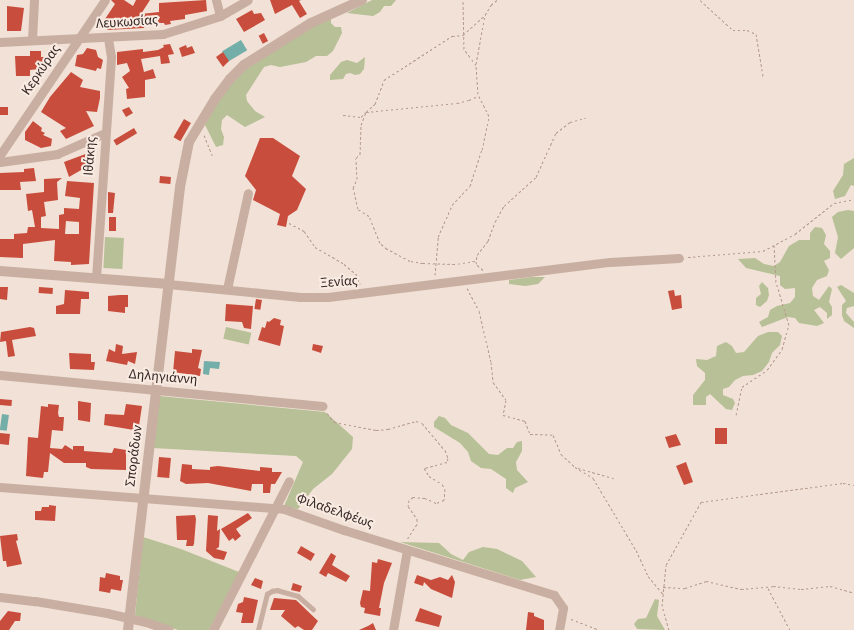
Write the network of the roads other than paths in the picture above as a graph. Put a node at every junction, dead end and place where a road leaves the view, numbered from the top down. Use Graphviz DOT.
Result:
graph roads {
  1 [pos="34,0"];
  2 [pos="105,0"];
  3 [pos="216,0"];
  4 [pos="248,0"];
  5 [pos="362,0"];
  6 [pos="220,16"];
  7 [pos="108,37"];
  8 [pos="78,39"];
  9 [pos="32,40"];
  10 [pos="0,42"];
  11 [pos="105,133"];
  12 [pos="0,155"];
  13 [pos="0,162"];
  14 [pos="248,193"];
  15 [pos="679,258"];
  16 [pos="0,271"];
  17 [pos="96,278"];
  18 [pos="168,284"];
  19 [pos="227,289"];
  20 [pos="0,376"];
  21 [pos="156,390"];
  22 [pos="323,406"];
  23 [pos="289,481"];
  24 [pos="0,487"];
  25 [pos="143,499"];
  26 [pos="276,508"];
  27 [pos="403,549"];
  28 [pos="0,597"];
  29 [pos="313,608"];
  30 [pos="129,618"];
  31 [pos="128,630"];
  32 [pos="169,630"];
  33 [pos="213,630"];
  34 [pos="258,630"];
  35 [pos="393,630"];
  36 [pos="559,630"];
  1 -- 9 [label="street"];
  2 -- 8 [label="street, Κερκύρας"];
  3 -- 6 [label="street"];
  4 -- 6 [label="street, Λευκωσίας"];
  5 -- 18 [label="street, Σποράδων"];
  6 -- 7 [label="street, Λευκωσίας"];
  7 -- 8 [label="street, Λευκωσίας"];
  7 -- 11 [label="street, Ιθάκης"];
  8 -- 9 [label="street, Λευκωσίας"];
  8 -- 12 [label="street, Κερκύρας"];
  9 -- 10 [label="street, Λευκωσίας"];
  11 -- 13 [label="street"];
  11 -- 17 [label="street, Ιθάκης"];
  14 -- 19 [label="street"];
  15 -- 19 [label="street, Ξενίας"];
  16 -- 17 [label="street, Ξενίας"];
  17 -- 18 [label="street, Ξενίας"];
  18 -- 19 [label="street, Ξενίας"];
  18 -- 21 [label="street, Σποράδων"];
  20 -- 21 [label="street, Δηληγιάννη"];
  21 -- 22 [label="street, Δηληγιάννη"];
  21 -- 25 [label="street, Σποράδων"];
  23 -- 26 [label="street"];
  24 -- 25 [label="street, Φιλαδελφέως"];
  25 -- 26 [label="street, Φιλαδελφέως"];
  25 -- 30 [label="street, Σποράδων"];
  26 -- 27 [label="street, Φιλαδελφέως"];
  26 -- 33 [label="street"];
  27 -- 35 [label="street"];
  27 -- 36 [label="street, Φιλαδελφέως"];
  28 -- 30 [label="street"];
  29 -- 34 [label="lane"];
  30 -- 31 [label="street, Σποράδων"];
  30 -- 32 [label="street"];
}
